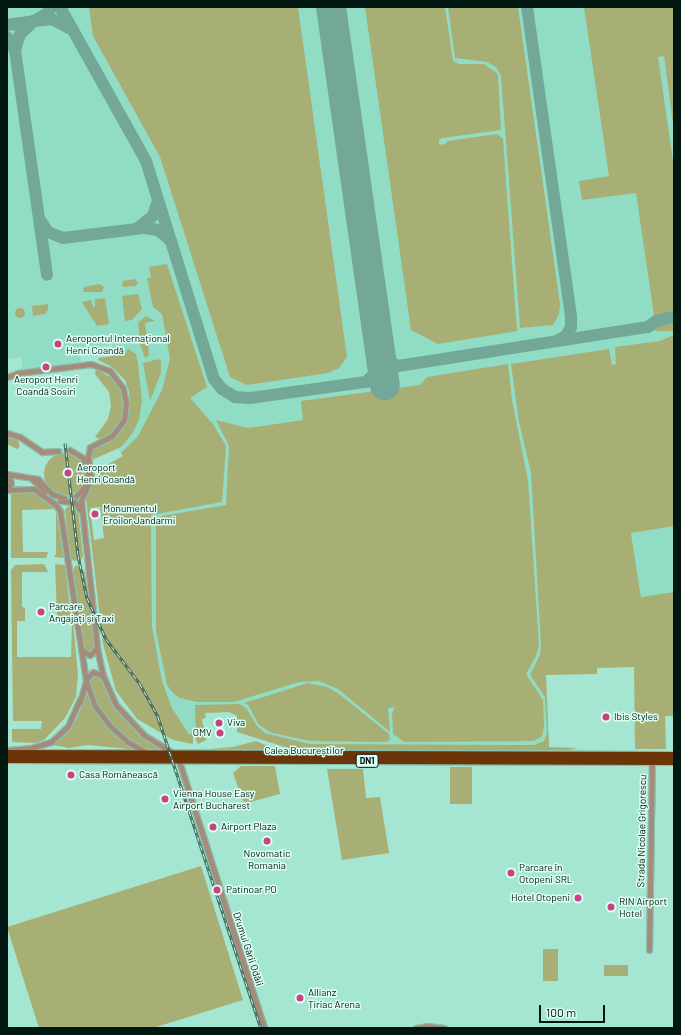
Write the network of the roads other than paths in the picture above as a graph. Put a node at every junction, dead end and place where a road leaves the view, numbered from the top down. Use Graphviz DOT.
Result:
graph roads {
  1 [pos="7,377"];
  2 [pos="7,433"];
  3 [pos="70,450"];
  4 [pos="58,451"];
  5 [pos="7,474"];
  6 [pos="30,478"];
  7 [pos="7,490"];
  8 [pos="76,496"];
  9 [pos="64,498"];
  10 [pos="81,513"];
  11 [pos="97,648"];
  12 [pos="81,650"];
  13 [pos="84,672"];
  14 [pos="103,676"];
  15 [pos="86,680"];
  16 [pos="80,702"];
  17 [pos="7,751"];
  18 [pos="149,754"];
  19 [pos="674,755"];
  20 [pos="60,757"];
  21 [pos="177,758"];
  22 [pos="7,759"];
  23 [pos="652,761"];
  24 [pos="674,761"];
  25 [pos="7,764"];
  26 [pos="649,950"];
  27 [pos="264,1028"];
  28 [pos="416,1028"];
  29 [pos="444,1028"];
  1 -- 10 [label="street"];
  2 -- 4 [label="street"];
  3 -- 8 [label="street"];
  5 -- 6 [label="street"];
  5 -- 7 [label="street"];
  6 -- 9 [label="street"];
  6 -- 10 [label="street"];
  7 -- 12 [label="street"];
  10 -- 11 [label="street"];
  11 -- 12 [label="street"];
  11 -- 14 [label="street"];
  12 -- 13 [label="street"];
  13 -- 15 [label="street"];
  13 -- 16 [label="street"];
  14 -- 15 [label="street"];
  14 -- 21 [label="street"];
  15 -- 16 [label="street"];
  15 -- 18 [label="street"];
  16 -- 17 [label="street"];
  17 -- 20 [label="highway, DN1"];
  18 -- 20 [label="highway, Calea Bucureștilor / DN1"];
  18 -- 21 [label="highway, Calea Bucureștilor / DN1"];
  19 -- 21 [label="highway, Calea Bucureștilor / DN1"];
  20 -- 21 [label="highway, Calea Bucureștilor / DN1"];
  20 -- 22 [label="highway, Calea Bucureștilor / DN1"];
  20 -- 25 [label="highway, DN1"];
  21 -- 23 [label="highway, Calea Bucureștilor / DN1"];
  21 -- 27 [label="street, Drumul Gării Odăii"];
  23 -- 24 [label="highway, Calea Bucureștilor / DN1"];
  23 -- 26 [label="street, Strada Nicolae Grigorescu"];
  28 -- 29 [label="street"];
}
